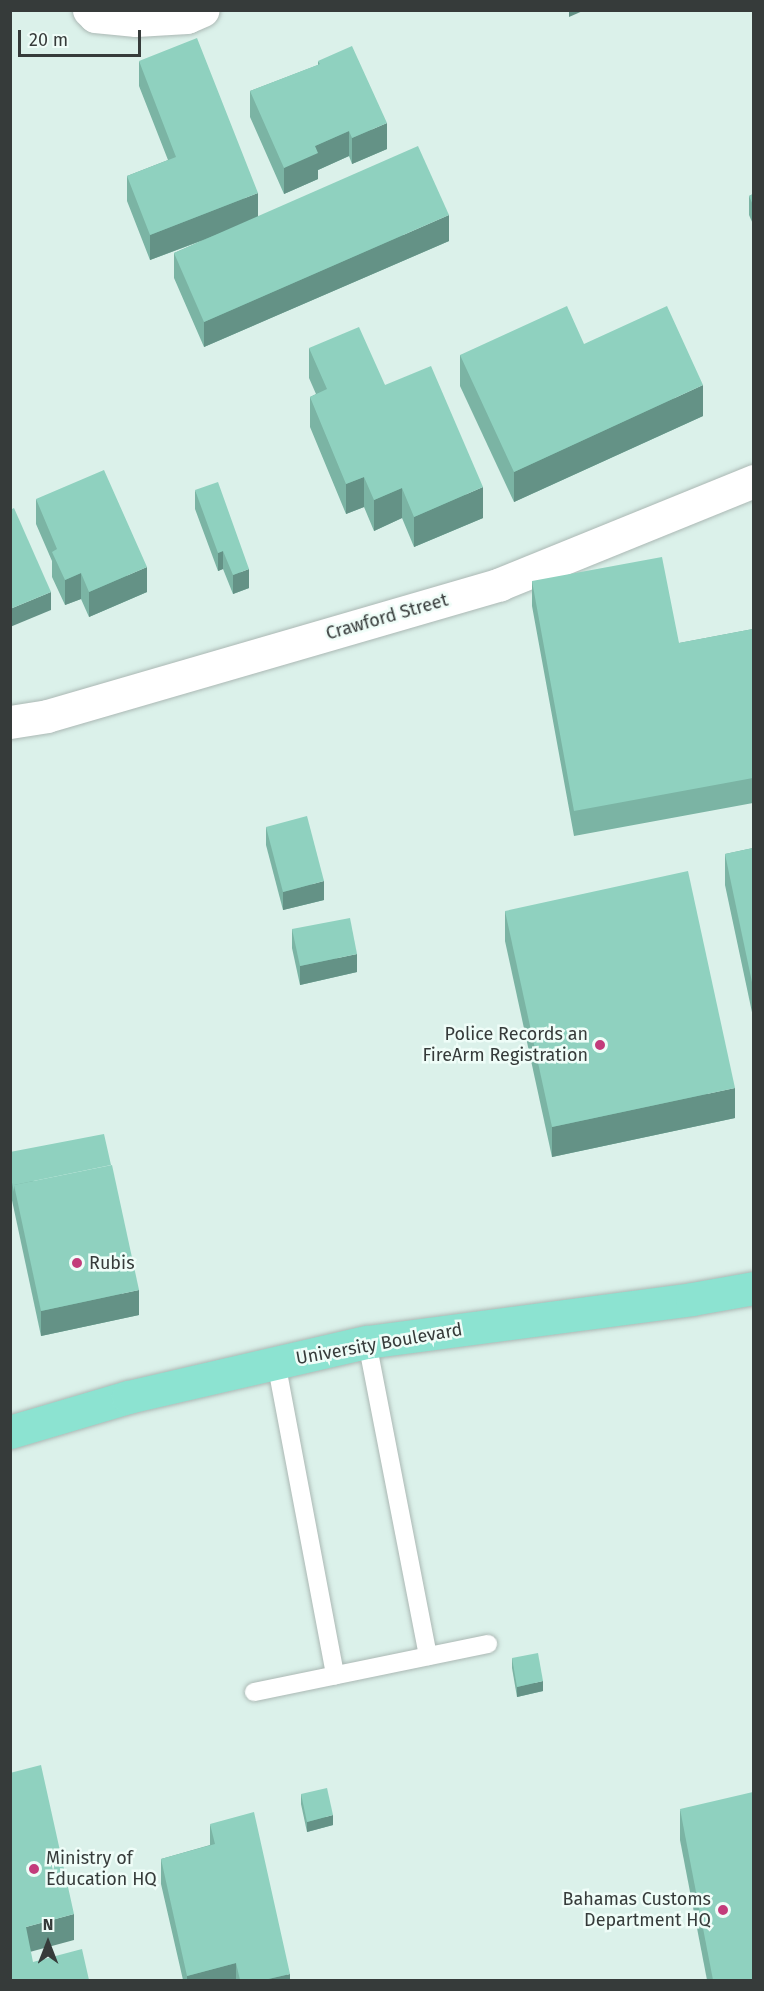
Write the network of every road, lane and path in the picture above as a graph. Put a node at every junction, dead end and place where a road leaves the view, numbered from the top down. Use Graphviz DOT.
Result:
graph roads {
  1 [pos="89,10"];
  2 [pos="203,10"];
  3 [pos="753,481"];
  4 [pos="10,722"];
  5 [pos="753,1288"];
  6 [pos="367,1342"];
  7 [pos="276,1362"];
  8 [pos="10,1432"];
  9 [pos="488,1644"];
  10 [pos="428,1656"];
  11 [pos="335,1675"];
  12 [pos="254,1692"];
  1 -- 2 [label="street"];
  3 -- 4 [label="street, Crawford Street"];
  5 -- 6 [label="main road, University Boulevard"];
  6 -- 7 [label="main road, University Boulevard"];
  6 -- 10 [label="lane"];
  7 -- 8 [label="main road, University Boulevard"];
  7 -- 11 [label="lane"];
  9 -- 10 [label="lane"];
  10 -- 11 [label="lane"];
  11 -- 12 [label="lane"];
}
